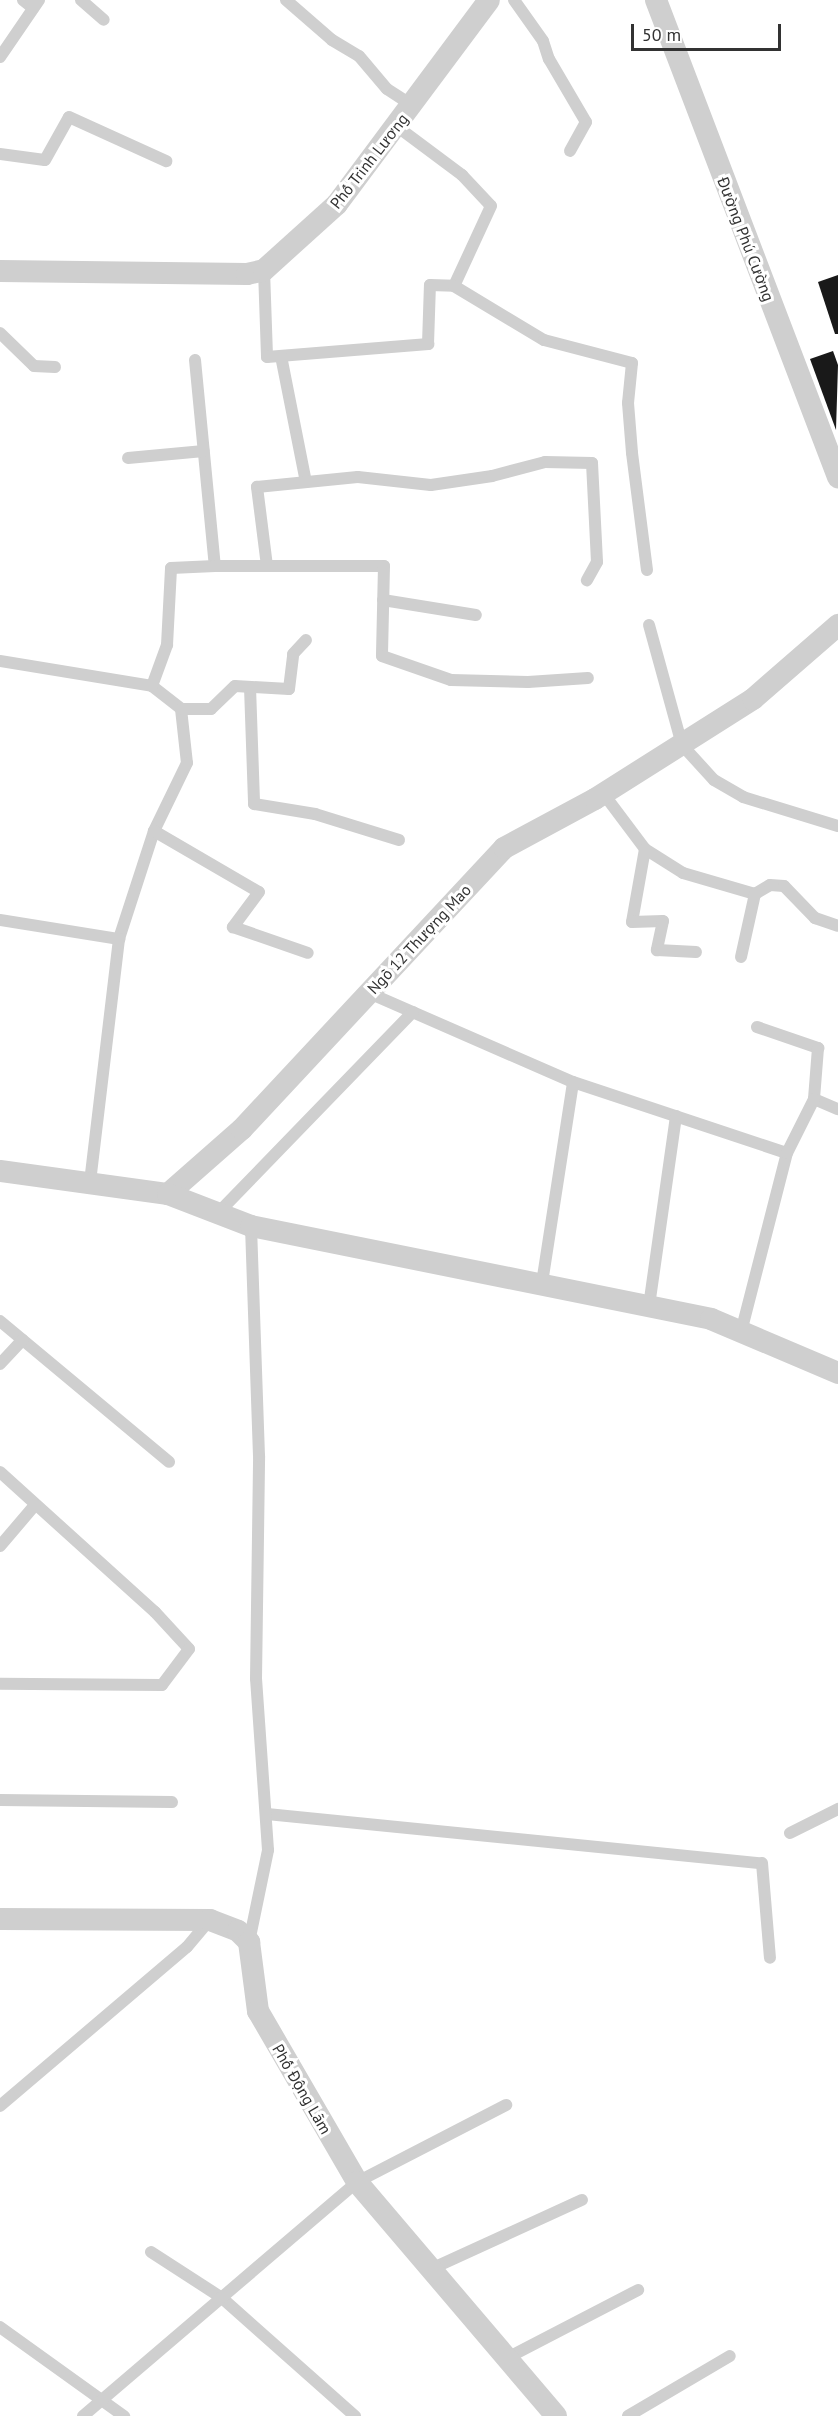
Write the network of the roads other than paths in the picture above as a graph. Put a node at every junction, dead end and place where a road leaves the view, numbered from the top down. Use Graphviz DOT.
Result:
graph roads {
  1 [pos="22,0"];
  2 [pos="81,0"];
  3 [pos="286,0"];
  4 [pos="489,0"];
  5 [pos="514,0"];
  6 [pos="656,0"];
  7 [pos="36,4"];
  8 [pos="104,20"];
  9 [pos="0,57"];
  10 [pos="413,106"];
  11 [pos="394,125"];
  12 [pos="570,151"];
  13 [pos="0,154"];
  14 [pos="166,161"];
  15 [pos="264,270"];
  16 [pos="0,271"];
  17 [pos="454,286"];
  18 [pos="0,333"];
  19 [pos="281,356"];
  20 [pos="195,360"];
  21 [pos="55,368"];
  22 [pos="204,451"];
  23 [pos="834,454"];
  24 [pos="128,458"];
  25 [pos="838,477"];
  26 [pos="306,482"];
  27 [pos="215,566"];
  28 [pos="267,566"];
  29 [pos="646,570"];
  30 [pos="588,580"];
  31 [pos="383,600"];
  32 [pos="476,615"];
  33 [pos="649,625"];
  34 [pos="838,625"];
  35 [pos="306,640"];
  36 [pos="0,661"];
  37 [pos="588,678"];
  38 [pos="152,686"];
  39 [pos="250,687"];
  40 [pos="181,710"];
  41 [pos="682,745"];
  42 [pos="603,793"];
  43 [pos="838,826"];
  44 [pos="154,831"];
  45 [pos="399,840"];
  46 [pos="645,849"];
  47 [pos="755,894"];
  48 [pos="0,920"];
  49 [pos="838,926"];
  50 [pos="119,939"];
  51 [pos="696,952"];
  52 [pos="308,953"];
  53 [pos="741,957"];
  54 [pos="369,993"];
  55 [pos="413,1012"];
  56 [pos="757,1027"];
  57 [pos="573,1082"];
  58 [pos="814,1099"];
  59 [pos="838,1109"];
  60 [pos="676,1116"];
  61 [pos="787,1154"];
  62 [pos="0,1171"];
  63 [pos="90,1182"];
  64 [pos="168,1194"];
  65 [pos="218,1213"];
  66 [pos="251,1226"];
  67 [pos="542,1283"];
  68 [pos="649,1306"];
  69 [pos="0,1321"];
  70 [pos="741,1332"];
  71 [pos="22,1340"];
  72 [pos="0,1364"];
  73 [pos="838,1373"];
  74 [pos="169,1462"];
  75 [pos="0,1472"];
  76 [pos="35,1505"];
  77 [pos="0,1546"];
  78 [pos="0,1684"];
  79 [pos="0,1800"];
  80 [pos="172,1802"];
  81 [pos="838,1809"];
  82 [pos="267,1814"];
  83 [pos="790,1833"];
  84 [pos="0,1919"];
  85 [pos="210,1920"];
  86 [pos="249,1941"];
  87 [pos="770,1958"];
  88 [pos="506,2105"];
  89 [pos="0,2106"];
  90 [pos="357,2182"];
  91 [pos="582,2200"];
  92 [pos="151,2252"];
  93 [pos="431,2269"];
  94 [pos="638,2290"];
  95 [pos="222,2298"];
  96 [pos="0,2326"];
  97 [pos="730,2356"];
  98 [pos="505,2359"];
  99 [pos="102,2400"];
  100 [pos="83,2416"];
  101 [pos="124,2416"];
  102 [pos="355,2416"];
  103 [pos="556,2416"];
  104 [pos="628,2416"];
  1 -- 7 [label="lane"];
  2 -- 8 [label="lane"];
  3 -- 10 [label="lane"];
  4 -- 10 [label="street, Phố Trinh Lương"];
  5 -- 12 [label="lane"];
  6 -- 23 [label="street, Đường Phú Cường"];
  7 -- 9 [label="lane"];
  10 -- 11 [label="street, Phố Trinh Lương"];
  11 -- 15 [label="street, Phố Trinh Lương"];
  11 -- 17 [label="lane"];
  13 -- 14 [label="lane"];
  15 -- 16 [label="street"];
  15 -- 19 [label="lane"];
  17 -- 19 [label="lane"];
  17 -- 29 [label="lane"];
  18 -- 21 [label="lane"];
  19 -- 26 [label="lane"];
  20 -- 22 [label="lane"];
  22 -- 24 [label="lane"];
  22 -- 27 [label="lane"];
  23 -- 25 [label="street, Đường Phú Cường"];
  26 -- 28 [label="lane"];
  26 -- 30 [label="lane"];
  27 -- 28 [label="lane"];
  27 -- 38 [label="lane"];
  28 -- 31 [label="lane"];
  31 -- 32 [label="lane"];
  31 -- 37 [label="lane"];
  33 -- 41 [label="lane"];
  34 -- 41 [label="street, Ngõ 12 Thượng Mao"];
  35 -- 39 [label="lane"];
  36 -- 38 [label="lane"];
  38 -- 40 [label="lane"];
  39 -- 40 [label="lane"];
  39 -- 45 [label="lane"];
  40 -- 44 [label="lane"];
  41 -- 42 [label="street, Ngõ 12 Thượng Mao"];
  41 -- 43 [label="lane"];
  42 -- 46 [label="lane"];
  42 -- 54 [label="street, Ngõ 12 Thượng Mao"];
  44 -- 50 [label="lane"];
  44 -- 52 [label="lane"];
  46 -- 47 [label="lane"];
  46 -- 51 [label="lane"];
  47 -- 49 [label="lane"];
  47 -- 53 [label="lane"];
  48 -- 50 [label="lane"];
  50 -- 63 [label="lane"];
  54 -- 55 [label="lane"];
  54 -- 64 [label="street, Ngõ 12 Thượng Mao"];
  55 -- 57 [label="lane"];
  55 -- 65 [label="lane"];
  56 -- 58 [label="lane"];
  57 -- 60 [label="lane"];
  57 -- 67 [label="lane"];
  58 -- 59 [label="lane"];
  58 -- 61 [label="lane"];
  60 -- 61 [label="lane"];
  60 -- 68 [label="lane"];
  61 -- 70 [label="lane"];
  62 -- 63 [label="street"];
  63 -- 64 [label="street"];
  64 -- 65 [label="street"];
  65 -- 66 [label="street"];
  66 -- 67 [label="street"];
  66 -- 82 [label="lane"];
  67 -- 68 [label="street"];
  68 -- 70 [label="street"];
  69 -- 71 [label="lane"];
  70 -- 73 [label="street"];
  71 -- 72 [label="lane"];
  71 -- 74 [label="lane"];
  75 -- 76 [label="lane"];
  76 -- 77 [label="lane"];
  76 -- 78 [label="lane"];
  79 -- 80 [label="lane"];
  81 -- 83 [label="lane"];
  82 -- 86 [label="lane"];
  82 -- 87 [label="lane"];
  84 -- 85 [label="street"];
  85 -- 86 [label="street"];
  85 -- 89 [label="lane"];
  86 -- 90 [label="street, Phố Động Lãm"];
  88 -- 90 [label="lane"];
  90 -- 93 [label="street, Phố Động Lãm"];
  90 -- 95 [label="lane"];
  91 -- 93 [label="lane"];
  92 -- 95 [label="lane"];
  93 -- 98 [label="street, Phố Động Lãm"];
  94 -- 98 [label="lane"];
  95 -- 99 [label="lane"];
  95 -- 102 [label="lane"];
  96 -- 99 [label="lane"];
  97 -- 104 [label="lane"];
  98 -- 103 [label="street, Phố Động Lãm"];
  99 -- 100 [label="lane"];
  99 -- 101 [label="lane"];
}
